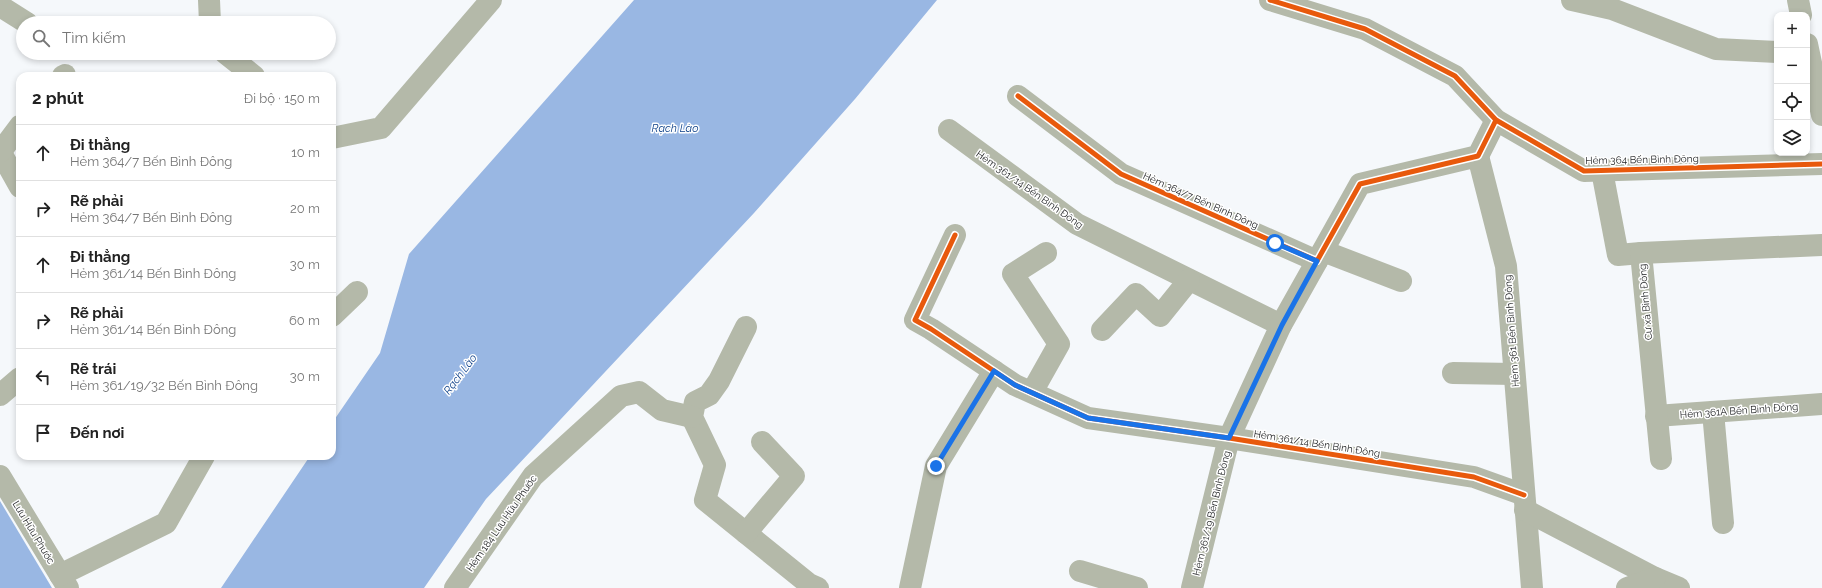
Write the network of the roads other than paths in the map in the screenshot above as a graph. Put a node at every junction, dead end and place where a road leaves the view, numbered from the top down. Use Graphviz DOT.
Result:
graph roads {
  1 [pos="208,0"];
  2 [pos="491,0"];
  3 [pos="1270,0"];
  4 [pos="1572,0"];
  5 [pos="1798,0"];
  6 [pos="0,6"];
  7 [pos="1800,12"];
  8 [pos="16,16"];
  9 [pos="209,16"];
  10 [pos="1774,52"];
  11 [pos="1810,59"];
  12 [pos="234,60"];
  13 [pos="249,72"];
  14 [pos="1018,96"];
  15 [pos="1822,115"];
  16 [pos="1496,120"];
  17 [pos="949,130"];
  18 [pos="16,131"];
  19 [pos="336,137"];
  20 [pos="0,151"];
  21 [pos="1478,156"];
  22 [pos="1822,164"];
  23 [pos="1602,171"];
  24 [pos="16,180"];
  25 [pos="955,235"];
  26 [pos="1822,245"];
  27 [pos="1046,253"];
  28 [pos="1640,253"];
  29 [pos="1320,256"];
  30 [pos="1189,280"];
  31 [pos="1401,281"];
  32 [pos="357,292"];
  33 [pos="336,312"];
  34 [pos="1282,325"];
  35 [pos="746,327"];
  36 [pos="1102,330"];
  37 [pos="994,371"];
  38 [pos="1453,373"];
  39 [pos="1514,374"];
  40 [pos="16,381"];
  41 [pos="1032,392"];
  42 [pos="0,395"];
  43 [pos="1822,404"];
  44 [pos="1712,412"];
  45 [pos="1656,416"];
  46 [pos="692,417"];
  47 [pos="1229,438"];
  48 [pos="762,442"];
  49 [pos="1661,459"];
  50 [pos="201,460"];
  51 [pos="0,476"];
  52 [pos="1524,503"];
  53 [pos="1723,523"];
  54 [pos="746,533"];
  55 [pos="1080,571"];
  56 [pos="1655,578"];
  57 [pos="64,581"];
  58 [pos="455,588"];
  59 [pos="818,588"];
  60 [pos="910,588"];
  61 [pos="1137,588"];
  62 [pos="1192,588"];
  63 [pos="1532,588"];
  64 [pos="1627,588"];
  65 [pos="1679,588"];
  1 -- 9 [label="street"];
  2 -- 19 [label="street"];
  3 -- 16 [label="street, Hẻm 364 Bến Bình Đông"];
  4 -- 10 [label="street"];
  5 -- 7 [label="street"];
  6 -- 8 [label="street"];
  11 -- 15 [label="street"];
  12 -- 13 [label="street"];
  14 -- 29 [label="street, Hẻm 364/7 Bến Bình Đông"];
  16 -- 21 [label="street"];
  16 -- 23 [label="street, Hẻm 364 Bến Bình Đông"];
  17 -- 30 [label="street, Hẻm 361/14 Bến Bình Đông"];
  18 -- 20 [label="street"];
  20 -- 24 [label="street"];
  21 -- 29 [label="street"];
  21 -- 39 [label="street, Hẻm 361 Bến Bình Đông"];
  22 -- 23 [label="street, Hẻm 364 Bến Bình Đông"];
  23 -- 28 [label="street"];
  25 -- 37 [label="street, Hẻm 361/14 Bến Bình Đông"];
  26 -- 28 [label="street, Cư xá Bình Đông"];
  27 -- 41 [label="street"];
  28 -- 45 [label="street, Cư xá Bình Đông"];
  29 -- 31 [label="street, Hẻm 364/7 Bến Bình Đông"];
  29 -- 34 [label="street"];
  30 -- 34 [label="street, Hẻm 361/14 Bến Bình Đông"];
  30 -- 36 [label="street"];
  32 -- 33 [label="street"];
  34 -- 47 [label="street"];
  35 -- 46 [label="street"];
  37 -- 41 [label="street, Hẻm 361/14 Bến Bình Đông"];
  37 -- 60 [label="street"];
  38 -- 39 [label="street"];
  39 -- 52 [label="street, Hẻm 361 Bến Bình Đông"];
  40 -- 42 [label="street"];
  41 -- 47 [label="street, Hẻm 361/14 Bến Bình Đông"];
  43 -- 44 [label="street, Hẻm 361A Bến Bình Đông"];
  44 -- 45 [label="street, Hẻm 361A Bến Bình Đông"];
  44 -- 53 [label="street"];
  45 -- 49 [label="street, Cư xá Bình Đông"];
  46 -- 54 [label="street"];
  46 -- 58 [label="street, Hẻm 184 Lưu Hữu Phước"];
  47 -- 52 [label="street, Hẻm 361/14 Bến Bình Đông"];
  47 -- 62 [label="street, Hẻm 361/19 Bến Bình Đông"];
  48 -- 54 [label="street"];
  50 -- 57 [label="street"];
  51 -- 57 [label="street, Lưu Hữu Phước"];
  52 -- 56 [label="street"];
  52 -- 63 [label="street, Hẻm 361 Bến Bình Đông"];
  54 -- 59 [label="street"];
  55 -- 61 [label="street"];
  56 -- 64 [label="street"];
  56 -- 65 [label="street"];
}
